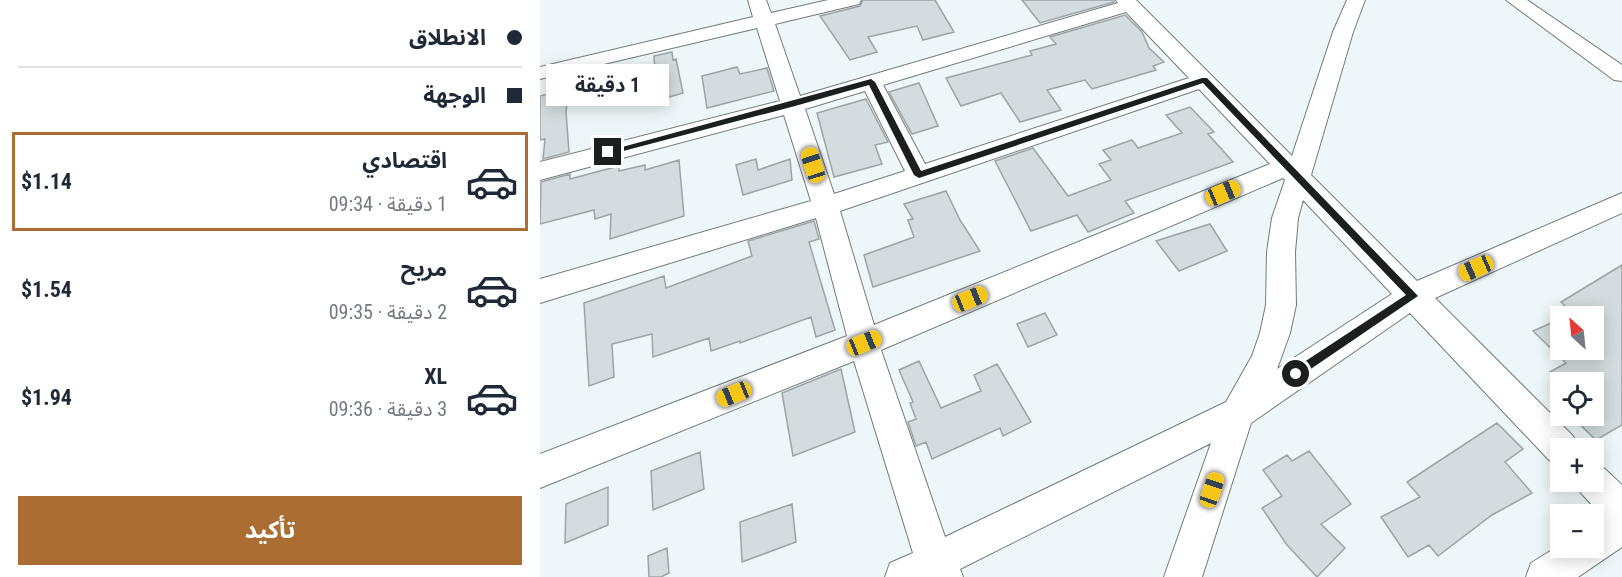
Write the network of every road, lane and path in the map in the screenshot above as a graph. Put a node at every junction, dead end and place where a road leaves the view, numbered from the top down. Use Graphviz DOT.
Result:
graph roads {
  1 [pos="852,0"];
  2 [pos="1356,0"];
  3 [pos="1515,0"];
  4 [pos="1127,2"];
  5 [pos="761,11"];
  6 [pos="540,73"];
  7 [pos="1622,75"];
  8 [pos="1204,80"];
  9 [pos="871,82"];
  10 [pos="793,105"];
  11 [pos="540,171"];
  12 [pos="1292,172"];
  13 [pos="919,175"];
  14 [pos="1622,202"];
  15 [pos="826,206"];
  16 [pos="540,291"];
  17 [pos="1413,296"];
  18 [pos="864,343"];
  19 [pos="1238,413"];
  20 [pos="1551,438"];
  21 [pos="540,471"];
  22 [pos="1604,492"];
  23 [pos="1622,511"];
  24 [pos="1622,525"];
  25 [pos="1604,537"];
  26 [pos="1573,558"];
  27 [pos="940,570"];
  28 [pos="904,577"];
  29 [pos="1183,577"];
  30 [pos="1545,577"];
  1 -- 5 [label="street"];
  2 -- 12 [label="street"];
  3 -- 7 [label="street"];
  4 -- 8 [label="street"];
  4 -- 9 [label="street"];
  5 -- 6 [label="street"];
  5 -- 10 [label="street"];
  8 -- 12 [label="street"];
  8 -- 13 [label="street"];
  9 -- 10 [label="street"];
  9 -- 13 [label="street"];
  10 -- 11 [label="street"];
  10 -- 15 [label="street"];
  12 -- 17 [label="street"];
  12 -- 18 [label="street"];
  12 -- 19 [label="street"];
  13 -- 15 [label="street"];
  14 -- 17 [label="street"];
  15 -- 16 [label="street"];
  15 -- 18 [label="street"];
  17 -- 19 [label="street"];
  17 -- 20 [label="street"];
  18 -- 21 [label="street"];
  18 -- 27 [label="street"];
  19 -- 27 [label="street"];
  19 -- 29 [label="street"];
  22 -- 23 [label="street"];
  24 -- 25 [label="street"];
  26 -- 30 [label="street"];
  27 -- 28 [label="street"];
}
